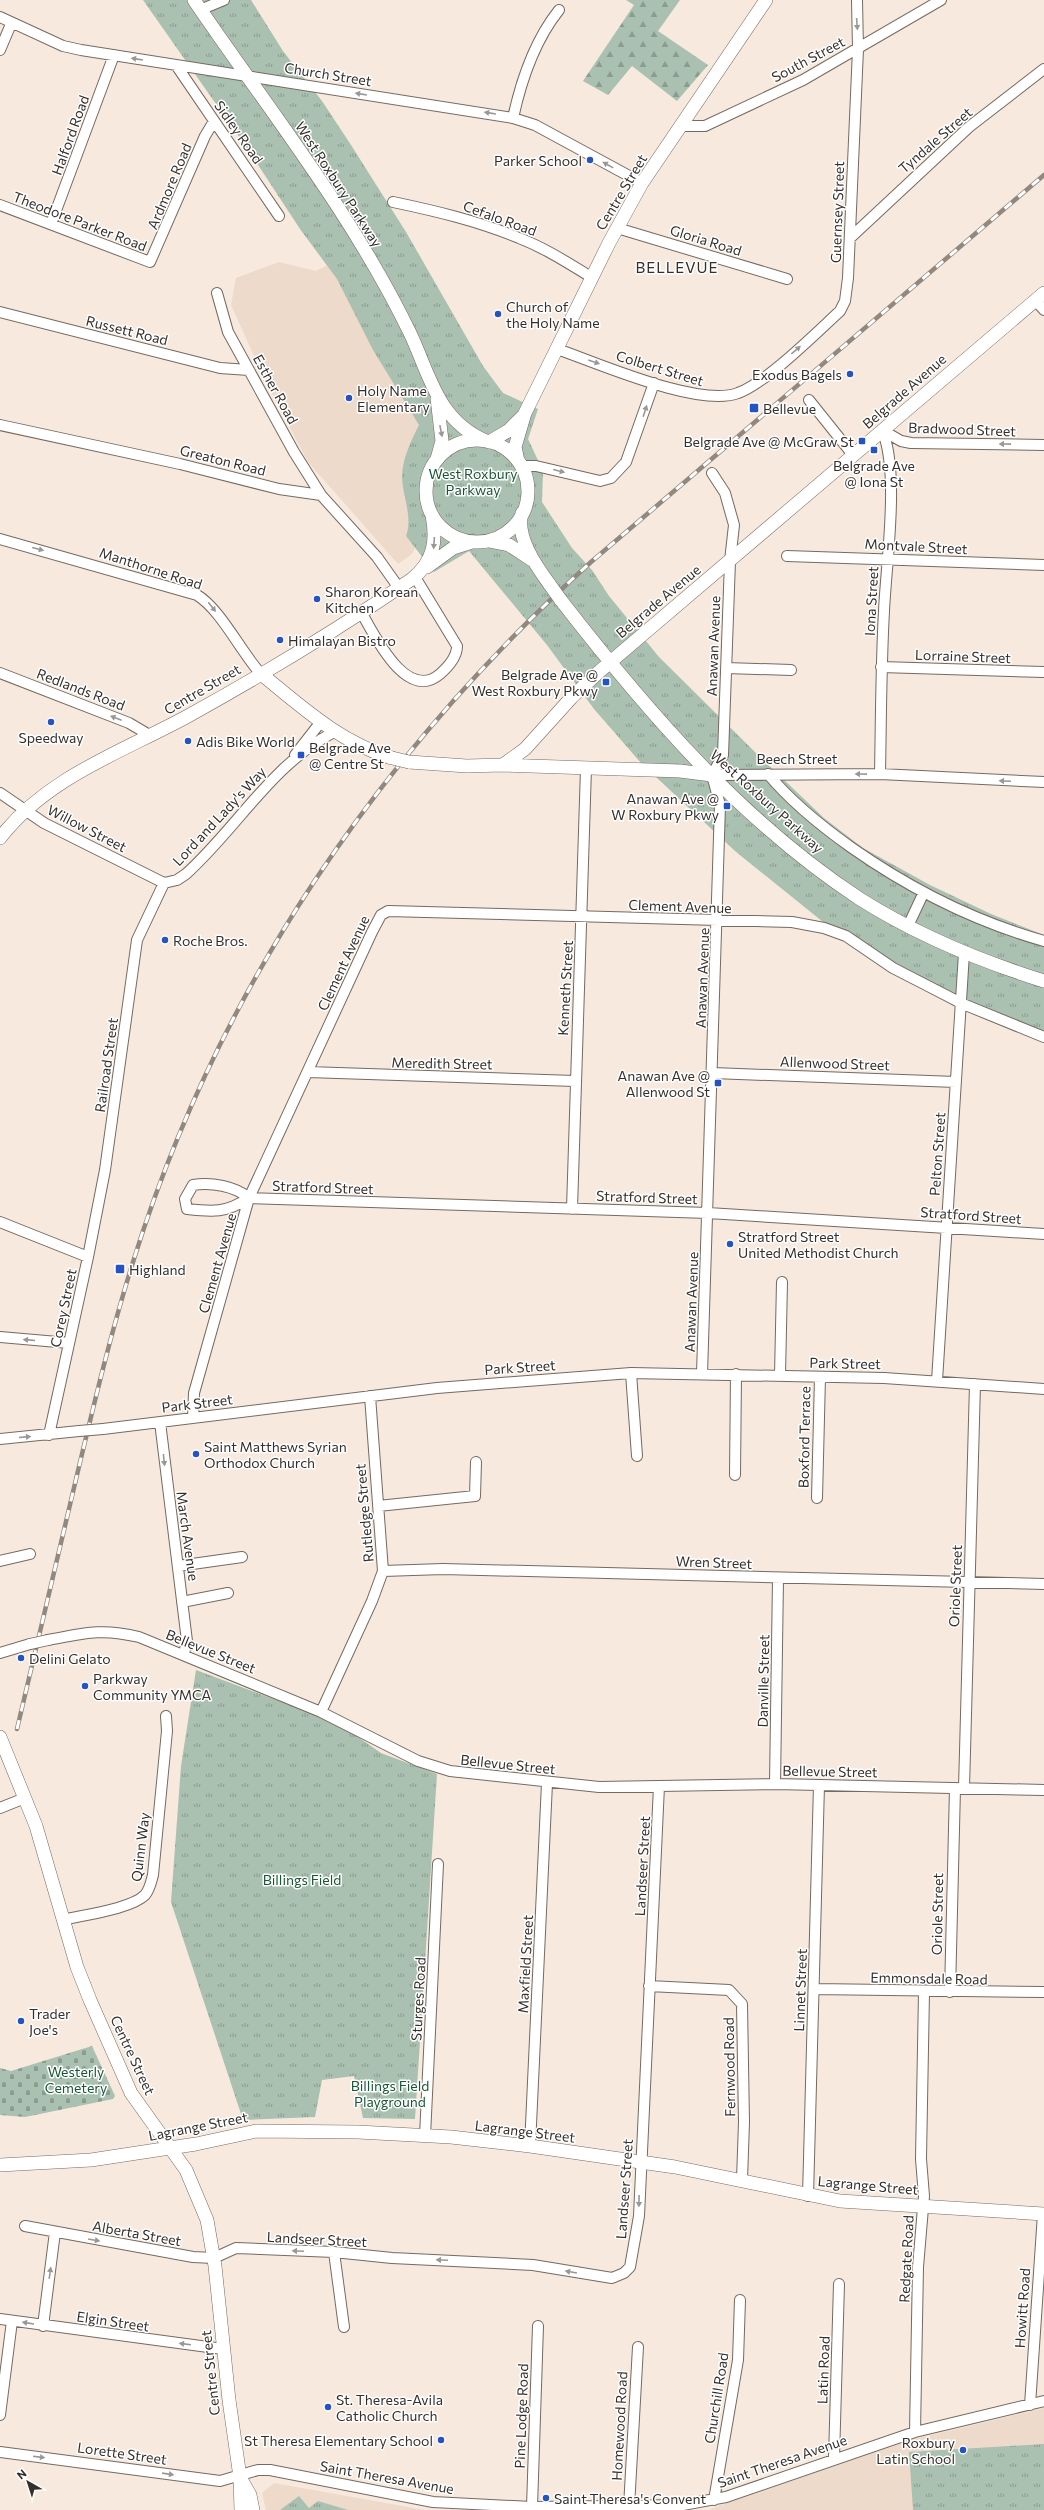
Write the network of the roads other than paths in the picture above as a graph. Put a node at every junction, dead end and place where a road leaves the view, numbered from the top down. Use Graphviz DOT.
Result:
graph roads {
  1 [pos="224,0"];
  2 [pos="766,0"];
  3 [pos="857,0"];
  4 [pos="941,0"];
  5 [pos="197,5"];
  6 [pos="558,10"];
  7 [pos="0,17"];
  8 [pos="11,24"];
  9 [pos="858,49"];
  10 [pos="0,50"];
  11 [pos="114,55"];
  12 [pos="176,64"];
  13 [pos="1044,69"];
  14 [pos="248,76"];
  15 [pos="513,118"];
  16 [pos="214,121"];
  17 [pos="682,126"];
  18 [pos="642,183"];
  19 [pos="393,202"];
  20 [pos="0,205"];
  21 [pos="279,216"];
  22 [pos="51,224"];
  23 [pos="617,228"];
  24 [pos="850,238"];
  25 [pos="150,262"];
  26 [pos="592,277"];
  27 [pos="787,279"];
  28 [pos="217,293"];
  29 [pos="1041,301"];
  30 [pos="0,312"];
  31 [pos="557,349"];
  32 [pos="249,370"];
  33 [pos="654,383"];
  34 [pos="755,384"];
  35 [pos="437,398"];
  36 [pos="809,400"];
  37 [pos="525,413"];
  38 [pos="0,425"];
  39 [pos="882,430"];
  40 [pos="487,442"];
  41 [pos="1044,445"];
  42 [pos="853,455"];
  43 [pos="435,462"];
  44 [pos="519,463"];
  45 [pos="712,473"];
  46 [pos="321,495"];
  47 [pos="522,513"];
  48 [pos="432,515"];
  49 [pos="0,539"];
  50 [pos="487,541"];
  51 [pos="472,542"];
  52 [pos="787,556"];
  53 [pos="887,558"];
  54 [pos="533,561"];
  55 [pos="730,561"];
  56 [pos="1044,565"];
  57 [pos="419,573"];
  58 [pos="399,588"];
  59 [pos="361,612"];
  60 [pos="610,662"];
  61 [pos="881,667"];
  62 [pos="726,668"];
  63 [pos="791,670"];
  64 [pos="1044,672"];
  65 [pos="0,673"];
  66 [pos="260,673"];
  67 [pos="320,723"];
  68 [pos="334,732"];
  69 [pos="151,736"];
  70 [pos="290,762"];
  71 [pos="502,765"];
  72 [pos="586,768"];
  73 [pos="768,774"];
  74 [pos="880,774"];
  75 [pos="712,775"];
  76 [pos="1044,782"];
  77 [pos="0,793"];
  78 [pos="25,810"];
  79 [pos="0,838"];
  80 [pos="164,883"];
  81 [pos="923,894"];
  82 [pos="583,918"];
  83 [pos="717,922"];
  84 [pos="908,926"];
  85 [pos="1044,941"];
  86 [pos="964,953"];
  87 [pos="1044,981"];
  88 [pos="963,1004"];
  89 [pos="1044,1037"];
  90 [pos="308,1072"];
  91 [pos="713,1073"];
  92 [pos="575,1081"];
  93 [pos="956,1082"];
  94 [pos="249,1198"];
  95 [pos="572,1209"];
  96 [pos="708,1213"];
  97 [pos="0,1222"];
  98 [pos="945,1228"];
  99 [pos="1044,1234"];
  100 [pos="88,1257"];
  101 [pos="782,1282"];
  102 [pos="0,1337"];
  103 [pos="70,1343"];
  104 [pos="631,1373"];
  105 [pos="702,1374"];
  106 [pos="736,1374"];
  107 [pos="780,1375"];
  108 [pos="820,1376"];
  109 [pos="937,1382"];
  110 [pos="975,1384"];
  111 [pos="1044,1389"];
  112 [pos="370,1396"];
  113 [pos="193,1418"];
  114 [pos="160,1422"];
  115 [pos="49,1435"];
  116 [pos="0,1439"];
  117 [pos="637,1456"];
  118 [pos="476,1462"];
  119 [pos="735,1475"];
  120 [pos="816,1498"];
  121 [pos="378,1506"];
  122 [pos="30,1554"];
  123 [pos="242,1558"];
  124 [pos="0,1561"];
  125 [pos="178,1566"];
  126 [pos="383,1571"];
  127 [pos="778,1579"];
  128 [pos="969,1583"];
  129 [pos="1044,1584"];
  130 [pos="228,1593"];
  131 [pos="182,1602"];
  132 [pos="0,1653"];
  133 [pos="184,1654"];
  134 [pos="321,1712"];
  135 [pos="166,1716"];
  136 [pos="0,1737"];
  137 [pos="547,1783"];
  138 [pos="775,1784"];
  139 [pos="819,1785"];
  140 [pos="660,1786"];
  141 [pos="959,1788"];
  142 [pos="1044,1790"];
  143 [pos="25,1798"];
  144 [pos="0,1808"];
  145 [pos="438,1864"];
  146 [pos="63,1920"];
  147 [pos="650,1986"];
  148 [pos="814,1990"];
  149 [pos="924,1992"];
  150 [pos="950,1992"];
  151 [pos="1044,1992"];
  152 [pos="425,2136"];
  153 [pos="530,2146"];
  154 [pos="171,2148"];
  155 [pos="640,2162"];
  156 [pos="0,2165"];
  157 [pos="742,2180"];
  158 [pos="808,2196"];
  159 [pos="923,2207"];
  160 [pos="1044,2214"];
  161 [pos="25,2226"];
  162 [pos="56,2232"];
  163 [pos="334,2252"];
  164 [pos="214,2258"];
  165 [pos="840,2284"];
  166 [pos="740,2300"];
  167 [pos="0,2319"];
  168 [pos="12,2321"];
  169 [pos="43,2326"];
  170 [pos="538,2326"];
  171 [pos="344,2327"];
  172 [pos="638,2347"];
  173 [pos="223,2349"];
  174 [pos="1043,2402"];
  175 [pos="1030,2405"];
  176 [pos="0,2415"];
  177 [pos="915,2432"];
  178 [pos="0,2452"];
  179 [pos="834,2458"];
  180 [pos="240,2477"];
  181 [pos="714,2500"];
  182 [pos="532,2507"];
  183 [pos="629,2507"];
  184 [pos="241,2510"];
  185 [pos="253,2510"];
  1 -- 5 [label="street"];
  2 -- 17 [label="main road, Centre Street"];
  3 -- 9 [label="street, Guernsey Street, one-way"];
  4 -- 9 [label="street, South Street"];
  5 -- 14 [label="main road, West Roxbury Parkway"];
  6 -- 15 [label="street"];
  7 -- 8 [label="street, Church Street"];
  8 -- 10 [label="street"];
  8 -- 11 [label="street, Church Street"];
  9 -- 17 [label="street, South Street"];
  9 -- 24 [label="street, Guernsey Street"];
  12 -- 11 [label="street, Church Street, one-way"];
  11 -- 22 [label="street, Halford Road"];
  12 -- 14 [label="street, Church Street"];
  12 -- 16 [label="street, Sidley Road"];
  13 -- 24 [label="street, Tyndale Street"];
  15 -- 14 [label="street, Church Street, one-way"];
  14 -- 35 [label="main road, West Roxbury Parkway"];
  18 -- 15 [label="street, Church Street, one-way"];
  16 -- 21 [label="street, Sidley Road"];
  16 -- 25 [label="street, Ardmore Road"];
  17 -- 18 [label="main road, Centre Street"];
  18 -- 23 [label="main road, Centre Street"];
  19 -- 26 [label="street, Cefalo Road"];
  20 -- 22 [label="street, Theodore Parker Road"];
  22 -- 25 [label="street, Theodore Parker Road"];
  23 -- 26 [label="main road, Centre Street"];
  23 -- 27 [label="street, Gloria Road"];
  34 -- 24 [label="street, Guernsey Street, one-way"];
  26 -- 31 [label="main road, Centre Street"];
  28 -- 32 [label="street, Esther Road"];
  29 -- 39 [label="main road, Belgrade Avenue"];
  30 -- 32 [label="street, Russett Road"];
  31 -- 33 [label="street, Colbert Street, one-way"];
  31 -- 37 [label="main road, Centre Street"];
  32 -- 46 [label="street, Esther Road"];
  33 -- 34 [label="street, Colbert Street"];
  44 -- 33 [label="street, one-way"];
  35 -- 40 [label="main road, West Roxbury Parkway"];
  35 -- 43 [label="main road, West Roxbury Parkway, one-way"];
  36 -- 42 [label="street"];
  37 -- 40 [label="main road, Centre Street"];
  37 -- 44 [label="main road, Centre Street"];
  38 -- 46 [label="street, Greaton Road"];
  41 -- 39 [label="street, Bradwood Street, one-way"];
  39 -- 42 [label="main road, Belgrade Avenue"];
  39 -- 53 [label="street, Iona Street"];
  40 -- 43 [label="main road"];
  40 -- 44 [label="main road"];
  42 -- 55 [label="main road, Belgrade Avenue"];
  43 -- 48 [label="main road"];
  44 -- 47 [label="main road"];
  45 -- 55 [label="street, Anawan Avenue"];
  46 -- 58 [label="street"];
  47 -- 50 [label="main road"];
  47 -- 54 [label="main road, West Roxbury Parkway"];
  48 -- 51 [label="main road"];
  48 -- 57 [label="main road, Centre Street, one-way"];
  49 -- 66 [label="street, Manthorne Road, one-way"];
  50 -- 51 [label="main road"];
  50 -- 54 [label="main road, West Roxbury Parkway"];
  51 -- 57 [label="main road, Centre Street"];
  52 -- 53 [label="street, Montvale Street"];
  53 -- 56 [label="street, Montvale Street"];
  53 -- 61 [label="street, Iona Street"];
  54 -- 60 [label="main road, West Roxbury Parkway, bridge"];
  55 -- 60 [label="main road, Belgrade Avenue"];
  55 -- 62 [label="street, Anawan Avenue"];
  57 -- 58 [label="main road, Centre Street"];
  57 -- 59 [label="street"];
  58 -- 59 [label="main road, Centre Street"];
  59 -- 66 [label="main road, Centre Street"];
  60 -- 71 [label="main road, Belgrade Avenue"];
  60 -- 75 [label="main road, West Roxbury Parkway"];
  61 -- 64 [label="street, Lorraine Street"];
  61 -- 74 [label="street, Iona Street"];
  62 -- 63 [label="street"];
  62 -- 75 [label="street, Anawan Avenue"];
  69 -- 65 [label="street, Redlands Road, one-way"];
  66 -- 67 [label="main road"];
  66 -- 69 [label="main road, Centre Street"];
  67 -- 68 [label="main road"];
  67 -- 70 [label="street, Lord and Lady's Way"];
  68 -- 70 [label="street, Lord and Lady's Way"];
  68 -- 71 [label="main road, bridge"];
  69 -- 78 [label="main road, Centre Street"];
  70 -- 80 [label="street, Lord and Lady's Way"];
  71 -- 72 [label="main road, Beech Street"];
  72 -- 75 [label="main road, Beech Street"];
  72 -- 82 [label="street, Kenneth Street"];
  74 -- 73 [label="street, Beech Street, one-way"];
  73 -- 75 [label="street, Beech Street"];
  73 -- 81 [label="street, West Roxbury Parkway"];
  76 -- 74 [label="street, Beech Street, one-way"];
  75 -- 83 [label="street, Anawan Avenue"];
  75 -- 84 [label="main road, West Roxbury Parkway"];
  77 -- 78 [label="street, Willow Street"];
  78 -- 79 [label="main road, Centre Street"];
  78 -- 80 [label="street, Willow Street"];
  80 -- 100 [label="street, Railroad Street"];
  81 -- 84 [label="street"];
  81 -- 85 [label="street, West Roxbury Parkway"];
  82 -- 83 [label="street, Clement Avenue"];
  82 -- 90 [label="street, Clement Avenue"];
  82 -- 92 [label="street, Kenneth Street"];
  83 -- 88 [label="street, Clement Avenue"];
  83 -- 91 [label="street, Anawan Avenue"];
  84 -- 86 [label="main road, West Roxbury Parkway"];
  86 -- 87 [label="main road, West Roxbury Parkway"];
  86 -- 88 [label="street, Pelton Street"];
  88 -- 89 [label="street"];
  88 -- 93 [label="street, Pelton Street"];
  90 -- 92 [label="street, Meredith Street"];
  90 -- 94 [label="street, Clement Avenue"];
  91 -- 93 [label="street, Allenwood Street"];
  91 -- 96 [label="street, Anawan Avenue"];
  92 -- 95 [label="street, Kenneth Street"];
  93 -- 98 [label="street, Pelton Street"];
  94 -- 94 [label="street, Stratford Street"];
  94 -- 95 [label="street, Stratford Street"];
  94 -- 113 [label="street, Clement Avenue"];
  95 -- 96 [label="street, Stratford Street"];
  96 -- 98 [label="street, Stratford Street"];
  96 -- 105 [label="street, Anawan Avenue"];
  97 -- 100 [label="street, Corey Street"];
  98 -- 99 [label="street, Stratford Street"];
  98 -- 109 [label="street, Pelton Street"];
  100 -- 103 [label="street, Corey Street"];
  101 -- 107 [label="street"];
  103 -- 102 [label="street, one-way"];
  103 -- 115 [label="street, Corey Street"];
  104 -- 105 [label="street, Park Street"];
  104 -- 112 [label="street, Park Street"];
  104 -- 117 [label="street"];
  105 -- 106 [label="street, Park Street"];
  106 -- 107 [label="street, Park Street"];
  106 -- 119 [label="street"];
  107 -- 108 [label="street, Park Street"];
  108 -- 109 [label="street, Park Street"];
  108 -- 120 [label="street, Boxford Terrace"];
  109 -- 110 [label="street, Park Street"];
  110 -- 111 [label="street, Park Street"];
  110 -- 128 [label="street, Oriole Street"];
  112 -- 113 [label="street, Park Street"];
  112 -- 121 [label="street, Rutledge Street"];
  113 -- 114 [label="street, Park Street"];
  114 -- 115 [label="street, Park Street, bridge"];
  114 -- 125 [label="street, March Avenue, one-way"];
  116 -- 115 [label="street, Park Street, one-way"];
  118 -- 121 [label="street"];
  121 -- 126 [label="street, Rutledge Street"];
  122 -- 124 [label="street"];
  123 -- 125 [label="street"];
  125 -- 131 [label="street, March Avenue"];
  126 -- 127 [label="street, Wren Street"];
  126 -- 134 [label="street, Rutledge Street"];
  127 -- 128 [label="street, Wren Street"];
  127 -- 138 [label="street, Danville Street"];
  128 -- 129 [label="street, Wren Street"];
  128 -- 141 [label="street, Oriole Street"];
  130 -- 131 [label="street"];
  131 -- 133 [label="street, March Avenue"];
  132 -- 133 [label="street, Bellevue Street, bridge"];
  133 -- 134 [label="street, Bellevue Street"];
  134 -- 137 [label="street, Bellevue Street"];
  135 -- 146 [label="street, Quinn Way"];
  136 -- 143 [label="main road, Centre Street"];
  137 -- 140 [label="street, Bellevue Street"];
  137 -- 153 [label="street, Maxfield Street"];
  138 -- 139 [label="street, Bellevue Street"];
  138 -- 140 [label="street, Bellevue Street"];
  139 -- 141 [label="street, Bellevue Street"];
  139 -- 148 [label="street, Linnet Street"];
  140 -- 147 [label="street, Landseer Street"];
  141 -- 142 [label="street, Bellevue Street"];
  141 -- 150 [label="street, Oriole Street"];
  143 -- 144 [label="street"];
  143 -- 146 [label="main road, Centre Street"];
  145 -- 152 [label="street, Sturges Road"];
  146 -- 154 [label="main road, Centre Street"];
  147 -- 155 [label="street, Landseer Street"];
  147 -- 157 [label="street, Fernwood Road"];
  148 -- 149 [label="street, Emmonsdale Road"];
  148 -- 158 [label="street, Linnet Street"];
  149 -- 150 [label="street, Emmonsdale Road"];
  149 -- 159 [label="street, Redgate Road"];
  150 -- 151 [label="street, Emmonsdale Road"];
  152 -- 153 [label="main road, Lagrange Street"];
  152 -- 154 [label="main road, Lagrange Street"];
  153 -- 155 [label="main road, Lagrange Street"];
  154 -- 156 [label="main road, Lagrange Street"];
  154 -- 164 [label="main road, Centre Street"];
  155 -- 157 [label="main road, Lagrange Street"];
  155 -- 163 [label="street, Landseer Street, one-way"];
  157 -- 158 [label="main road, Lagrange Street"];
  158 -- 159 [label="main road, Lagrange Street"];
  159 -- 160 [label="main road, Lagrange Street"];
  159 -- 177 [label="street, Redgate Road"];
  160 -- 175 [label="street, Howitt Road"];
  161 -- 162 [label="street, Alberta Street"];
  162 -- 164 [label="street, Alberta Street, one-way"];
  169 -- 162 [label="street, one-way"];
  163 -- 164 [label="street, Landseer Street, one-way"];
  163 -- 171 [label="street"];
  164 -- 173 [label="main road, Centre Street"];
  165 -- 179 [label="street, Latin Road"];
  166 -- 181 [label="street, Churchill Road"];
  167 -- 168 [label="street, Elgin Street"];
  169 -- 168 [label="street, Elgin Street, one-way"];
  168 -- 176 [label="street"];
  173 -- 169 [label="street, Elgin Street, one-way"];
  170 -- 182 [label="street, Pine Lodge Road"];
  172 -- 183 [label="street, Homewood Road"];
  173 -- 180 [label="main road, Centre Street"];
  174 -- 175 [label="street, Saint Theresa Avenue"];
  175 -- 177 [label="street, Saint Theresa Avenue"];
  177 -- 179 [label="street, Saint Theresa Avenue"];
  178 -- 180 [label="street, Lorette Street, one-way"];
  179 -- 181 [label="street, Saint Theresa Avenue"];
  180 -- 182 [label="street, Saint Theresa Avenue"];
  180 -- 184 [label="main road, Centre Street"];
  180 -- 185 [label="main road, Centre Street"];
  181 -- 183 [label="street, Saint Theresa Avenue"];
  182 -- 183 [label="street, Saint Theresa Avenue"];
}
